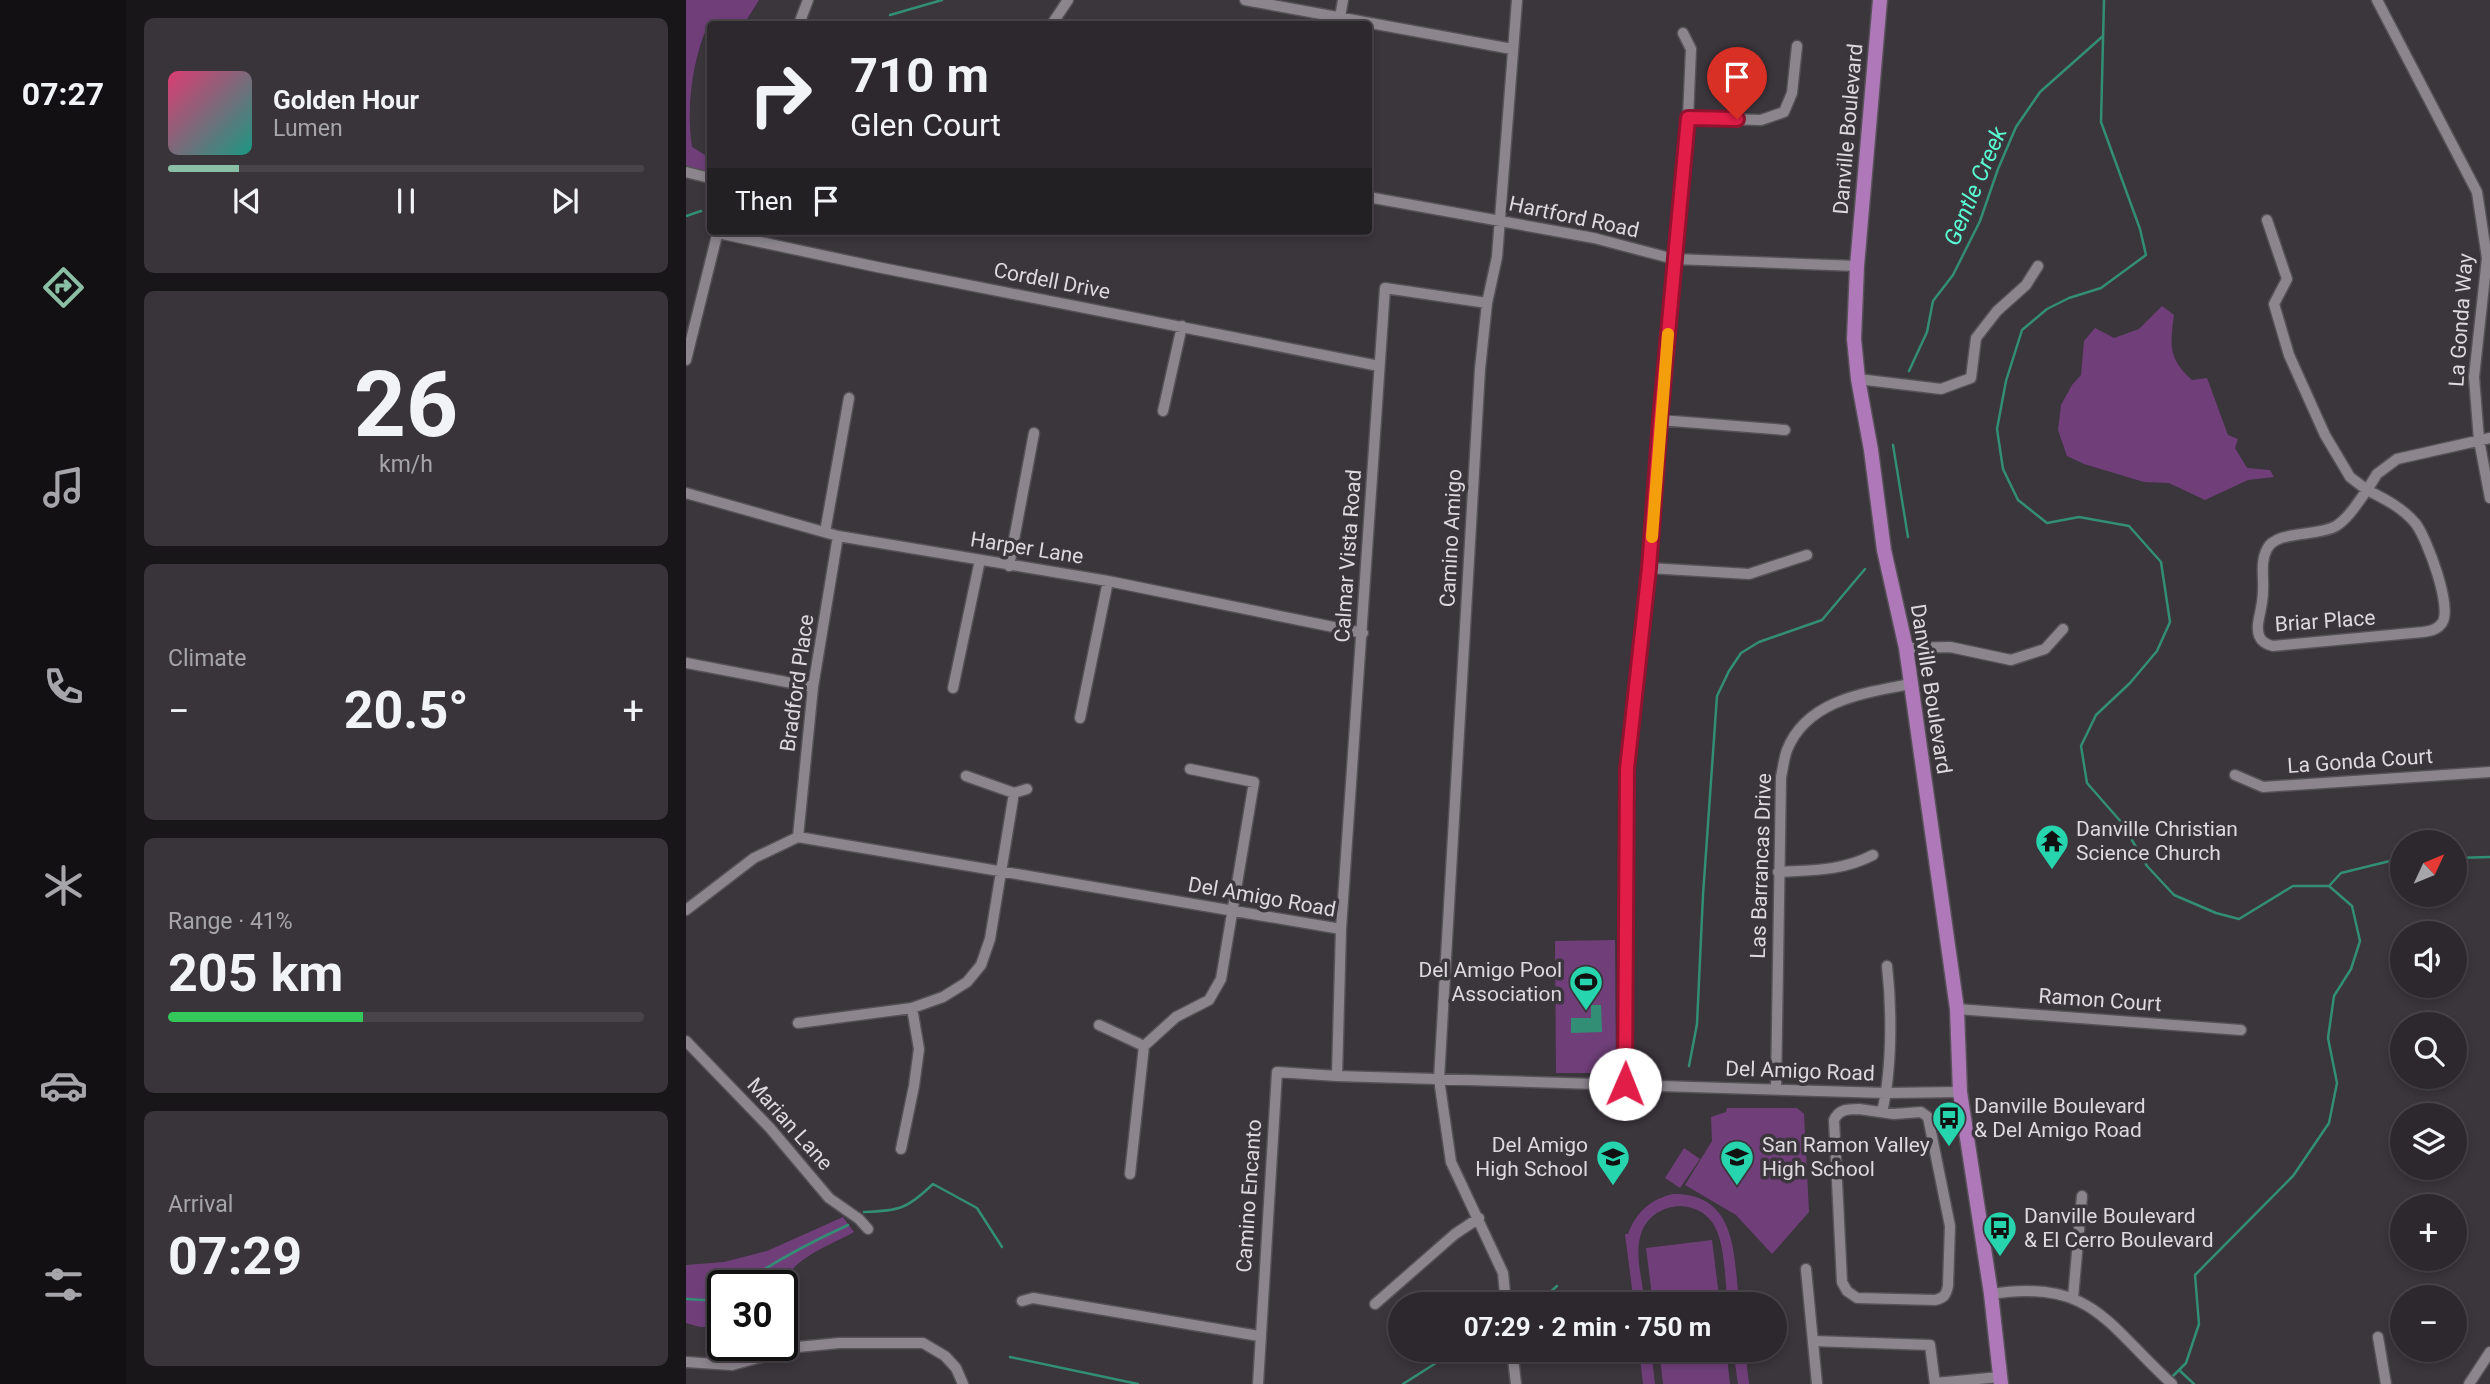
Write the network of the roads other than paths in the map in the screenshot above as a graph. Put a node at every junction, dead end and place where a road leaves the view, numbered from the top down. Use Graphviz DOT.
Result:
graph roads {
  1 [pos="808,0"];
  2 [pos="1068,0"];
  3 [pos="1245,0"];
  4 [pos="1343,0"];
  5 [pos="1517,0"];
  6 [pos="1880,0"];
  7 [pos="2377,0"];
  8 [pos="1340,17"];
  9 [pos="800,21"];
  10 [pos="1054,21"];
  11 [pos="1362,21"];
  12 [pos="1372,23"];
  13 [pos="1683,33"];
  14 [pos="1797,46"];
  15 [pos="1512,49"];
  16 [pos="1688,118"];
  17 [pos="686,172"];
  18 [pos="707,177"];
  19 [pos="1372,198"];
  20 [pos="2267,220"];
  21 [pos="1500,222"];
  22 [pos="717,235"];
  23 [pos="732,235"];
  24 [pos="1674,259"];
  25 [pos="1857,266"];
  26 [pos="2038,266"];
  27 [pos="1487,303"];
  28 [pos="1182,327"];
  29 [pos="686,359"];
  30 [pos="1379,366"];
  31 [pos="1858,379"];
  32 [pos="849,398"];
  33 [pos="1163,411"];
  34 [pos="1660,420"];
  35 [pos="1785,430"];
  36 [pos="1034,433"];
  37 [pos="2484,439"];
  38 [pos="2367,490"];
  39 [pos="686,494"];
  40 [pos="2490,498"];
  41 [pos="825,532"];
  42 [pos="838,536"];
  43 [pos="1807,555"];
  44 [pos="980,560"];
  45 [pos="1009,566"];
  46 [pos="1649,568"];
  47 [pos="1108,581"];
  48 [pos="2063,629"];
  49 [pos="1363,633"];
  50 [pos="1906,648"];
  51 [pos="686,663"];
  52 [pos="1911,684"];
  53 [pos="813,687"];
  54 [pos="953,688"];
  55 [pos="1080,718"];
  56 [pos="1190,769"];
  57 [pos="2490,772"];
  58 [pos="2235,775"];
  59 [pos="966,776"];
  60 [pos="1027,789"];
  61 [pos="1014,793"];
  62 [pos="797,837"];
  63 [pos="1873,855"];
  64 [pos="1000,871"];
  65 [pos="1778,872"];
  66 [pos="686,910"];
  67 [pos="1233,910"];
  68 [pos="1341,929"];
  69 [pos="1887,966"];
  70 [pos="912,1008"];
  71 [pos="1957,1009"];
  72 [pos="797,1023"];
  73 [pos="1099,1025"];
  74 [pos="2241,1030"];
  75 [pos="686,1041"];
  76 [pos="1144,1046"];
  77 [pos="1337,1076"];
  78 [pos="1439,1079"];
  79 [pos="1625,1084"];
  80 [pos="1776,1088"];
  81 [pos="1960,1092"];
  82 [pos="1886,1093"];
  83 [pos="1882,1112"];
  84 [pos="901,1149"];
  85 [pos="1130,1174"];
  86 [pos="2082,1196"];
  87 [pos="1479,1219"];
  88 [pos="868,1229"];
  89 [pos="1806,1269"];
  90 [pos="1505,1292"];
  91 [pos="1991,1294"];
  92 [pos="2073,1298"];
  93 [pos="1022,1301"];
  94 [pos="1374,1304"];
  95 [pos="1259,1336"];
  96 [pos="2378,1336"];
  97 [pos="1813,1342"];
  98 [pos="2490,1352"];
  99 [pos="686,1362"];
  100 [pos="1513,1362"];
  101 [pos="2000,1381"];
  102 [pos="963,1384"];
  103 [pos="1258,1384"];
  104 [pos="1516,1384"];
  105 [pos="1817,1384"];
  106 [pos="1935,1384"];
  107 [pos="2172,1384"];
  108 [pos="2386,1384"];
  109 [pos="2469,1384"];
  1 -- 9 [label="street"];
  2 -- 10 [label="street"];
  3 -- 8 [label="street"];
  4 -- 8 [label="street"];
  5 -- 15 [label="street, Camino Amigo"];
  6 -- 25 [label="main road, Danville Boulevard"];
  7 -- 37 [label="street, La Gonda Way"];
  8 -- 11 [label="street"];
  12 -- 15 [label="street"];
  13 -- 16 [label="street"];
  14 -- 16 [label="street"];
  15 -- 21 [label="street, Camino Amigo"];
  16 -- 24 [label="street"];
  17 -- 18 [label="street"];
  19 -- 21 [label="street, Hartford Road"];
  20 -- 38 [label="street"];
  21 -- 24 [label="street, Hartford Road"];
  21 -- 27 [label="street, Camino Amigo"];
  22 -- 29 [label="street"];
  23 -- 28 [label="street, Cordell Drive"];
  24 -- 25 [label="street, Hartford Road"];
  24 -- 34 [label="street"];
  25 -- 31 [label="main road, Danville Boulevard"];
  26 -- 31 [label="street"];
  27 -- 30 [label="street, Calmar Vista Road"];
  27 -- 78 [label="street, Camino Amigo"];
  28 -- 30 [label="street, Cordell Drive"];
  28 -- 33 [label="street"];
  30 -- 49 [label="street, Calmar Vista Road"];
  31 -- 50 [label="main road, Danville Boulevard"];
  32 -- 41 [label="street"];
  34 -- 35 [label="street"];
  34 -- 46 [label="street"];
  36 -- 45 [label="street"];
  37 -- 38 [label="street"];
  37 -- 40 [label="street, La Gonda Way"];
  38 -- 38 [label="street, Briar Place"];
  39 -- 41 [label="street, Harper Lane"];
  41 -- 42 [label="street, Harper Lane"];
  42 -- 44 [label="street, Harper Lane"];
  42 -- 53 [label="street, Bradford Place"];
  43 -- 46 [label="street"];
  44 -- 45 [label="street, Harper Lane"];
  44 -- 54 [label="street"];
  45 -- 47 [label="street, Harper Lane"];
  46 -- 79 [label="street"];
  47 -- 49 [label="street, Harper Lane"];
  47 -- 55 [label="street"];
  48 -- 50 [label="street"];
  49 -- 68 [label="street, Calmar Vista Road"];
  50 -- 52 [label="main road, Danville Boulevard"];
  51 -- 53 [label="street"];
  52 -- 65 [label="street, Las Barrancas Drive"];
  52 -- 71 [label="main road, Danville Boulevard"];
  53 -- 62 [label="street, Bradford Place"];
  56 -- 67 [label="street"];
  57 -- 58 [label="street, La Gonda Court"];
  59 -- 61 [label="street"];
  60 -- 61 [label="street"];
  61 -- 64 [label="street"];
  62 -- 64 [label="street, Del Amigo Road"];
  62 -- 66 [label="street"];
  63 -- 65 [label="street"];
  64 -- 67 [label="street, Del Amigo Road"];
  64 -- 70 [label="street"];
  65 -- 80 [label="street, Las Barrancas Drive"];
  67 -- 68 [label="street, Del Amigo Road"];
  67 -- 76 [label="street"];
  68 -- 77 [label="street, Del Amigo Road"];
  69 -- 82 [label="street"];
  70 -- 72 [label="street"];
  70 -- 84 [label="street"];
  71 -- 74 [label="street, Ramon Court"];
  71 -- 81 [label="main road, Danville Boulevard"];
  73 -- 76 [label="street"];
  75 -- 88 [label="street, Marian Lane"];
  76 -- 85 [label="street"];
  77 -- 78 [label="street, Del Amigo Road"];
  77 -- 95 [label="street, Camino Encanto"];
  78 -- 79 [label="street, Del Amigo Road"];
  78 -- 87 [label="street, Camino Amigo"];
  79 -- 80 [label="street, Del Amigo Road"];
  80 -- 82 [label="street, Del Amigo Road"];
  81 -- 82 [label="street, Del Amigo Road"];
  81 -- 91 [label="main road, Danville Boulevard"];
  82 -- 83 [label="street"];
  83 -- 83 [label="street"];
  86 -- 92 [label="street"];
  87 -- 90 [label="street, Camino Amigo"];
  87 -- 94 [label="street"];
  89 -- 97 [label="street"];
  91 -- 92 [label="street"];
  91 -- 101 [label="main road, Danville Boulevard"];
  92 -- 107 [label="street"];
  93 -- 95 [label="street"];
  95 -- 103 [label="street, Camino Encanto"];
  96 -- 108 [label="street"];
  97 -- 105 [label="street"];
  97 -- 106 [label="street"];
  98 -- 109 [label="street"];
  99 -- 102 [label="street"];
  100 -- 104 [label="street"];
  101 -- 106 [label="street"];
}
